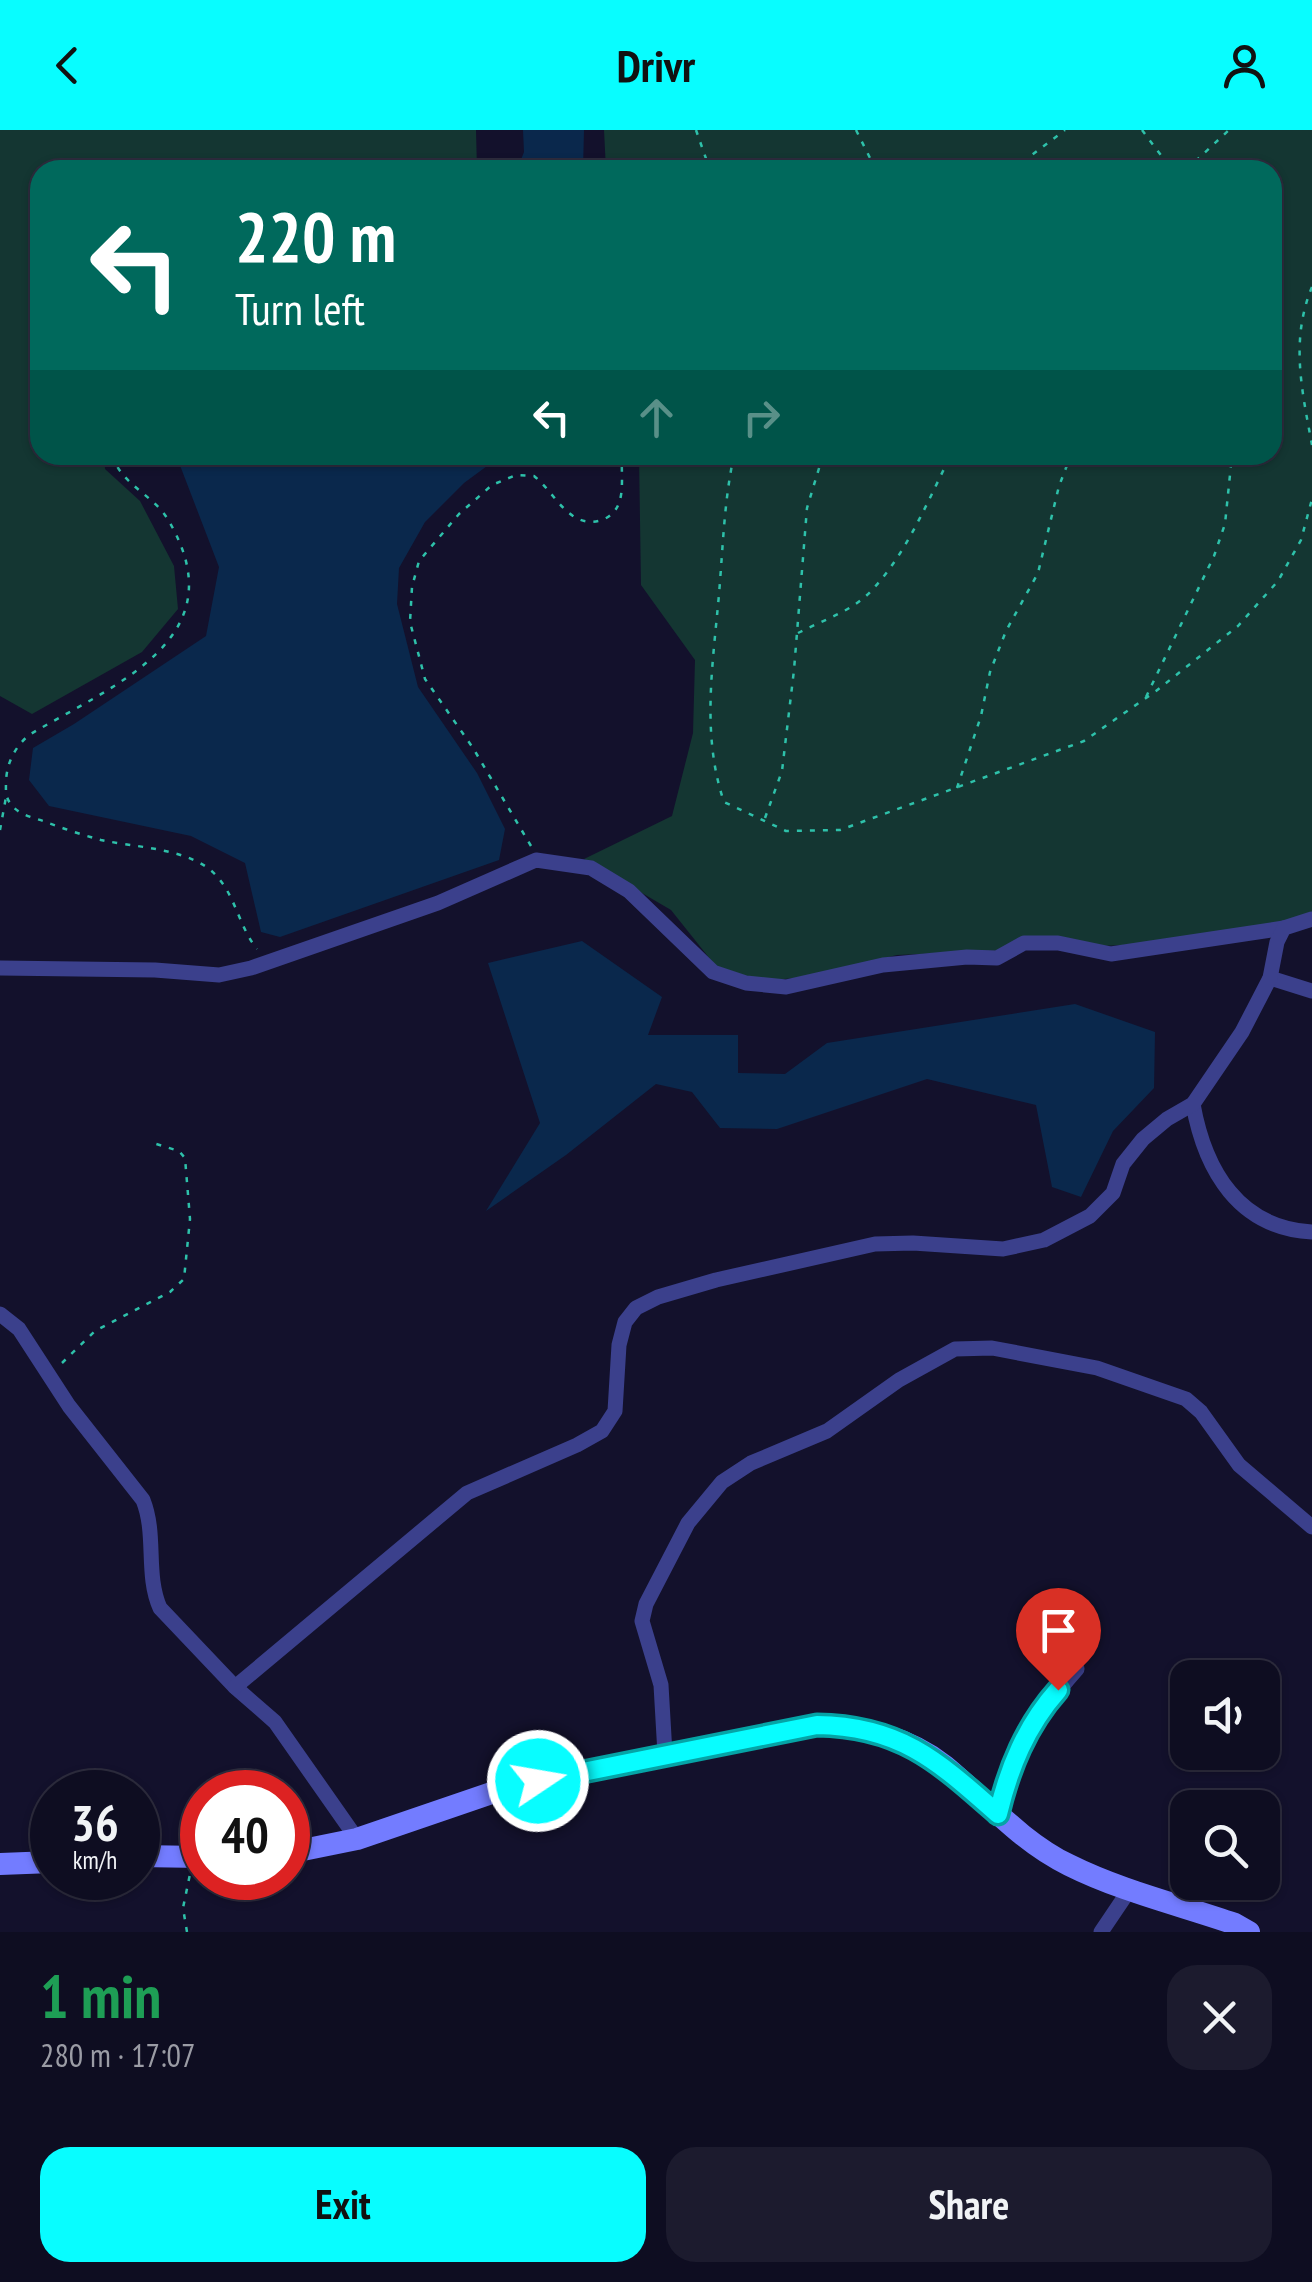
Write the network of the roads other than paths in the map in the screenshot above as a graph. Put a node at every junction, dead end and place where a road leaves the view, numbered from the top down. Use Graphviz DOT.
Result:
graph roads {
  1 [pos="1312,918"];
  2 [pos="1284,928"];
  3 [pos="0,968"];
  4 [pos="1270,978"];
  5 [pos="1312,991"];
  6 [pos="1193,1104"];
  7 [pos="1312,1232"];
  8 [pos="0,1314"];
  9 [pos="1312,1527"];
  10 [pos="1077,1669"];
  11 [pos="235,1687"];
  12 [pos="664,1754"];
  13 [pos="998,1814"];
  14 [pos="357,1839"];
  15 [pos="310,1849"];
  16 [pos="30,1863"];
  17 [pos="0,1864"];
  18 [pos="1130,1888"];
  19 [pos="1101,1932"];
  20 [pos="1250,1932"];
  1 -- 2 [label="street"];
  2 -- 3 [label="street"];
  2 -- 4 [label="street"];
  4 -- 5 [label="street"];
  4 -- 6 [label="street"];
  6 -- 7 [label="street"];
  6 -- 11 [label="street"];
  8 -- 11 [label="street"];
  9 -- 12 [label="street"];
  10 -- 13 [label="street"];
  11 -- 14 [label="street"];
  12 -- 13 [label="street"];
  12 -- 14 [label="street"];
  13 -- 18 [label="street"];
  14 -- 15 [label="street"];
  16 -- 17 [label="street"];
  18 -- 19 [label="street"];
  18 -- 20 [label="street"];
}
